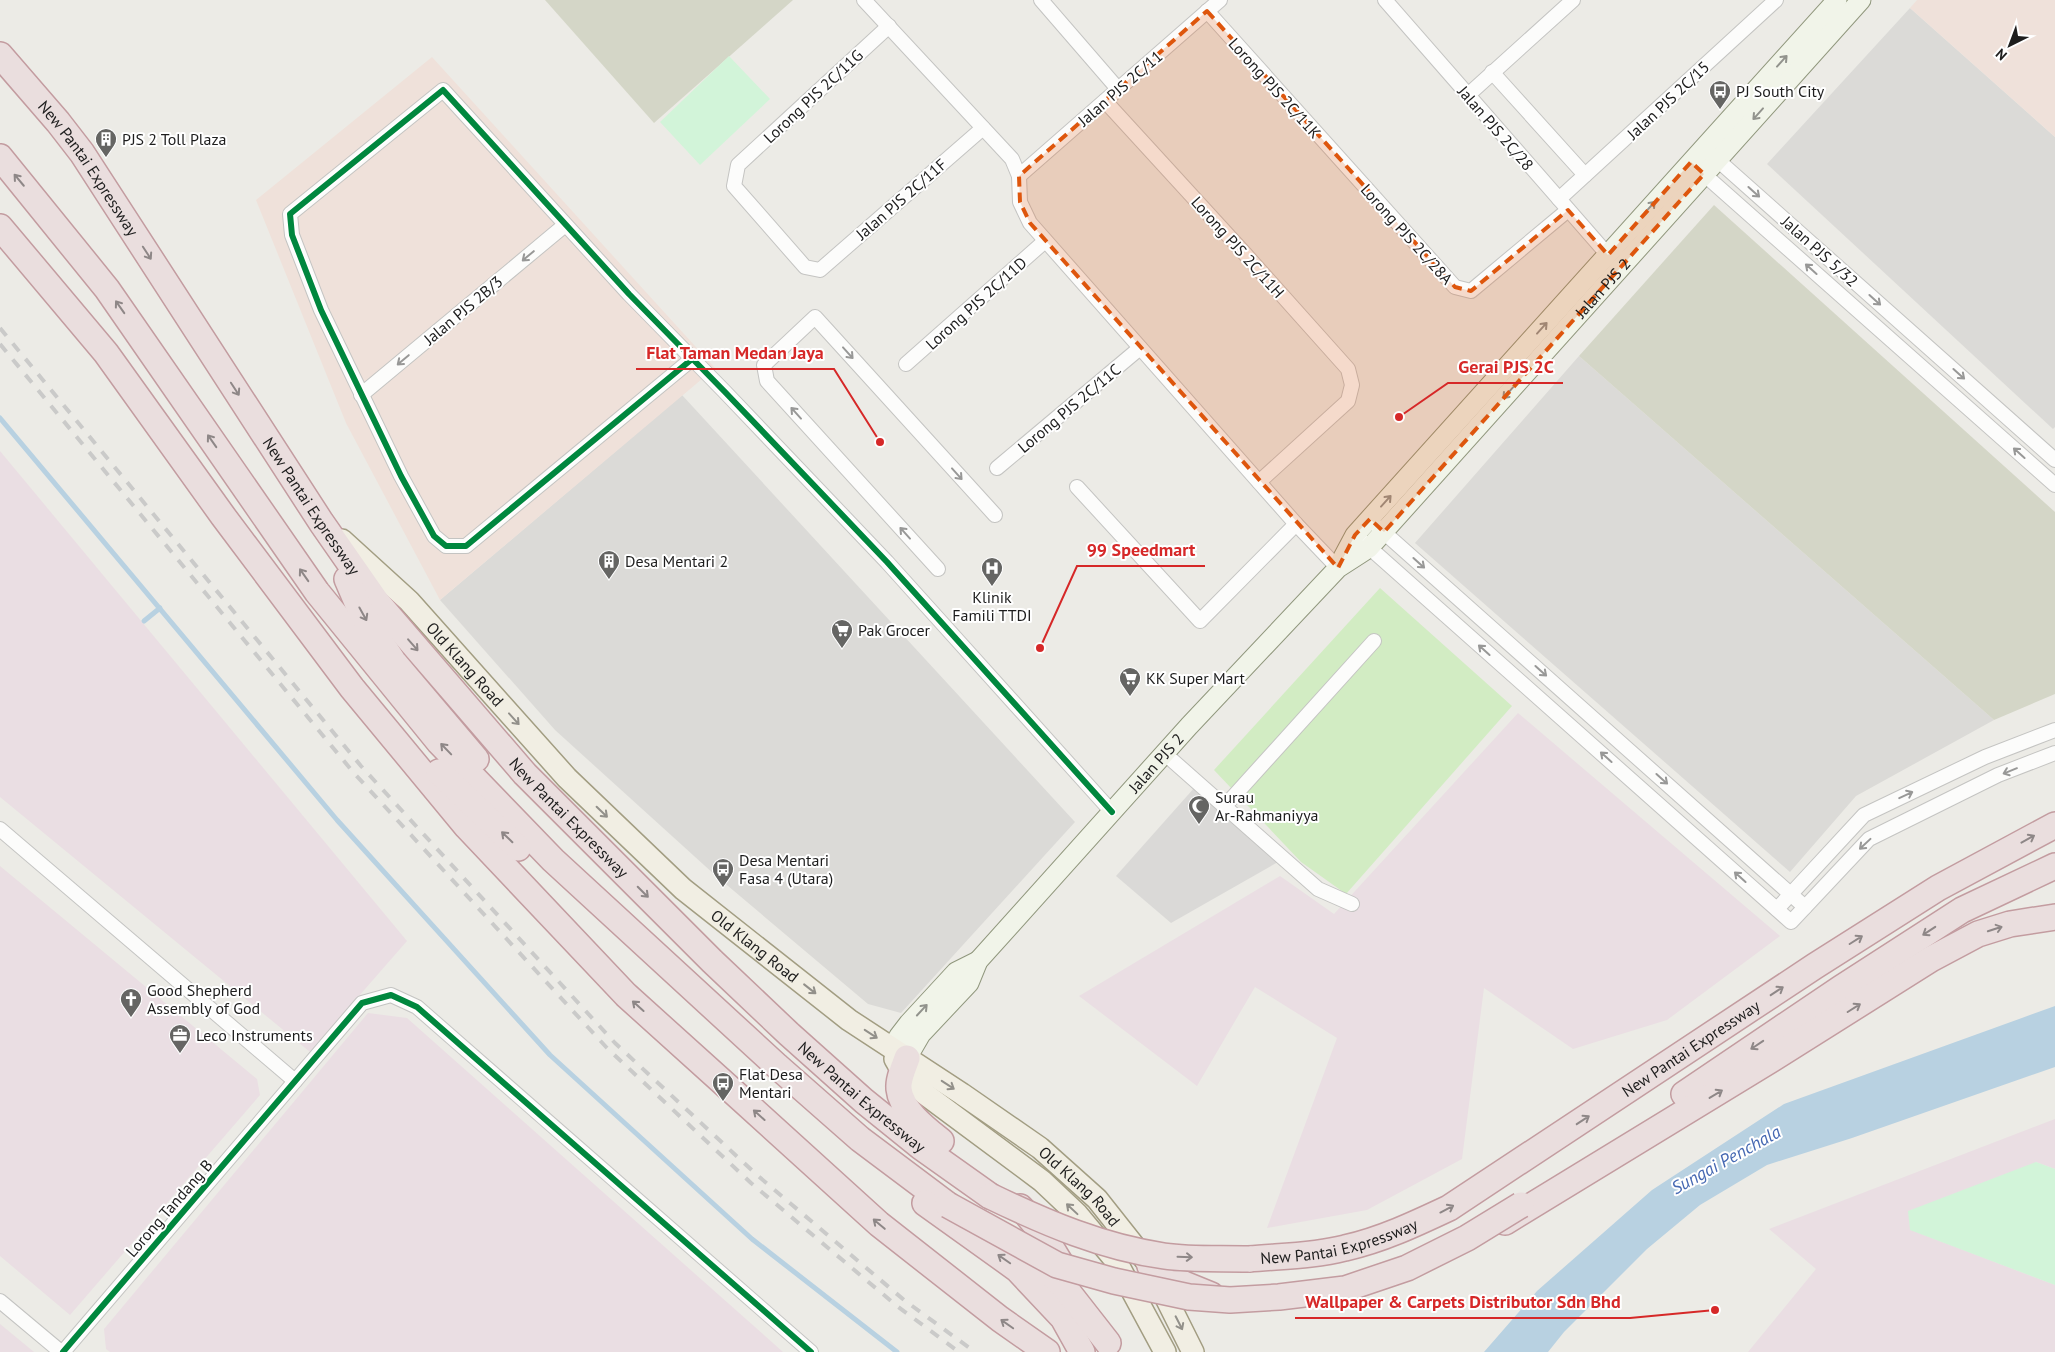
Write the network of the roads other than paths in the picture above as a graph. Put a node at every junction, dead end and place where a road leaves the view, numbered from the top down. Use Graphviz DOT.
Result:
graph roads {
  1 [pos="864,0"];
  2 [pos="1042,0"];
  3 [pos="1220,0"];
  4 [pos="1385,0"];
  5 [pos="1573,0"];
  6 [pos="1776,0"];
  7 [pos="1837,0"];
  8 [pos="1861,0"];
  9 [pos="1206,11"];
  10 [pos="889,26"];
  11 [pos="0,55"];
  12 [pos="1492,72"];
  13 [pos="1118,90"];
  14 [pos="1468,94"];
  15 [pos="1105,101"];
  16 [pos="983,128"];
  17 [pos="1710,154"];
  18 [pos="0,157"];
  19 [pos="1344,164"];
  20 [pos="1698,168"];
  21 [pos="1585,175"];
  22 [pos="1020,176"];
  23 [pos="1563,204"];
  24 [pos="565,225"];
  25 [pos="0,227"];
  26 [pos="1046,241"];
  27 [pos="1608,255"];
  28 [pos="820,270"];
  29 [pos="1140,348"];
  30 [pos="692,360"];
  31 [pos="906,364"];
  32 [pos="361,395"];
  33 [pos="2055,460"];
  34 [pos="997,468"];
  35 [pos="1259,482"];
  36 [pos="2055,486"];
  37 [pos="1077,487"];
  38 [pos="996,515"];
  39 [pos="321,522"];
  40 [pos="1296,524"];
  41 [pos="1377,526"];
  42 [pos="1362,542"];
  43 [pos="1338,568"];
  44 [pos="938,569"];
  45 [pos="1374,641"];
  46 [pos="352,688"];
  47 [pos="2055,730"];
  48 [pos="1164,753"];
  49 [pos="2055,753"];
  50 [pos="1224,806"];
  51 [pos="1112,812"];
  52 [pos="2055,825"];
  53 [pos="0,830"];
  54 [pos="2055,866"];
  55 [pos="1791,893"];
  56 [pos="1352,904"];
  57 [pos="1805,907"];
  58 [pos="1777,909"];
  59 [pos="2055,917"];
  60 [pos="900,1059"];
  61 [pos="295,1081"];
  62 [pos="1150,1266"];
  63 [pos="0,1301"];
  64 [pos="1110,1348"];
  65 [pos="62,1352"];
  66 [pos="811,1352"];
  67 [pos="1047,1352"];
  68 [pos="1082,1352"];
  69 [pos="1165,1352"];
  70 [pos="1193,1352"];
  1 -- 10 [label="street"];
  2 -- 13 [label="street"];
  3 -- 9 [label="street, Jalan PJS 2C/11"];
  4 -- 14 [label="street, Jalan PJS 2C/28"];
  5 -- 12 [label="street"];
  6 -- 21 [label="street, Jalan PJS 2C/15"];
  17 -- 7 [label="main road, Jalan PJS 2, one-way"];
  8 -- 17 [label="main road, Jalan PJS 2, one-way"];
  9 -- 13 [label="street, Jalan PJS 2C/11"];
  9 -- 19 [label="street, Lorong PJS 2C/11K"];
  10 -- 16 [label="street"];
  10 -- 28 [label="street, Lorong PJS 2C/11G"];
  11 -- 39 [label="highway, New Pantai Expressway, one-way"];
  12 -- 14 [label="street"];
  12 -- 21 [label="street"];
  13 -- 15 [label="street, Jalan PJS 2C/11"];
  14 -- 23 [label="street, Jalan PJS 2C/28"];
  15 -- 22 [label="street, Jalan PJS 2C/11"];
  15 -- 35 [label="street, Lorong PJS 2C/11H"];
  16 -- 22 [label="street"];
  16 -- 28 [label="street, Jalan PJS 2C/11F"];
  17 -- 20 [label="main road, Jalan PJS 2"];
  17 -- 33 [label="street, Jalan PJS 5/32, one-way"];
  54 -- 18 [label="highway, New Pantai Expressway, one-way, bridge"];
  19 -- 23 [label="street, Lorong PJS 2C/28A"];
  27 -- 20 [label="main road, Jalan PJS 2, one-way"];
  36 -- 20 [label="street, Jalan PJS 5/32, one-way"];
  20 -- 41 [label="main road, Jalan PJS 2, one-way"];
  21 -- 23 [label="street, Jalan PJS 2C/15"];
  22 -- 26 [label="street"];
  23 -- 27 [label="street, Jalan PJS 2C/28"];
  24 -- 30 [label="street"];
  24 -- 32 [label="street, Jalan PJS 2B/3, one-way"];
  24 -- 32 [label="street"];
  25 -- 46 [label="highway"];
  26 -- 29 [label="street"];
  26 -- 31 [label="street, Lorong PJS 2C/11D"];
  41 -- 27 [label="main road, Jalan PJS 2, one-way"];
  29 -- 34 [label="street, Lorong PJS 2C/11C"];
  29 -- 35 [label="street"];
  30 -- 32 [label="street"];
  30 -- 51 [label="street"];
  35 -- 40 [label="street"];
  37 -- 40 [label="street"];
  44 -- 38 [label="street, one-way"];
  39 -- 52 [label="highway, New Pantai Expressway, one-way, bridge"];
  39 -- 60 [label="main road, Old Klang Road, one-way"];
  39 -- 64 [label="highway, one-way"];
  40 -- 43 [label="street"];
  41 -- 42 [label="main road, Jalan PJS 2"];
  41 -- 55 [label="street, one-way"];
  42 -- 43 [label="main road, Jalan PJS 2"];
  58 -- 42 [label="street, one-way"];
  43 -- 48 [label="main road, Jalan PJS 2"];
  45 -- 50 [label="street"];
  67 -- 46 [label="highway, one-way"];
  68 -- 46 [label="highway, one-way"];
  55 -- 47 [label="street, one-way"];
  48 -- 50 [label="street"];
  48 -- 51 [label="main road, Jalan PJS 2"];
  49 -- 57 [label="street, one-way"];
  50 -- 56 [label="street"];
  51 -- 60 [label="main road, Jalan PJS 2"];
  53 -- 61 [label="street"];
  55 -- 57 [label="street"];
  55 -- 58 [label="street"];
  57 -- 58 [label="street"];
  62 -- 59 [label="highway, one-way"];
  60 -- 62 [label="main road, Old Klang Road, one-way"];
  60 -- 64 [label="highway"];
  69 -- 60 [label="main road, Old Klang Road, one-way"];
  61 -- 65 [label="street, Lorong Tandang B"];
  61 -- 66 [label="street, Lorong Tandang B"];
  62 -- 70 [label="main road, Old Klang Road, one-way"];
  63 -- 65 [label="street"];
}
